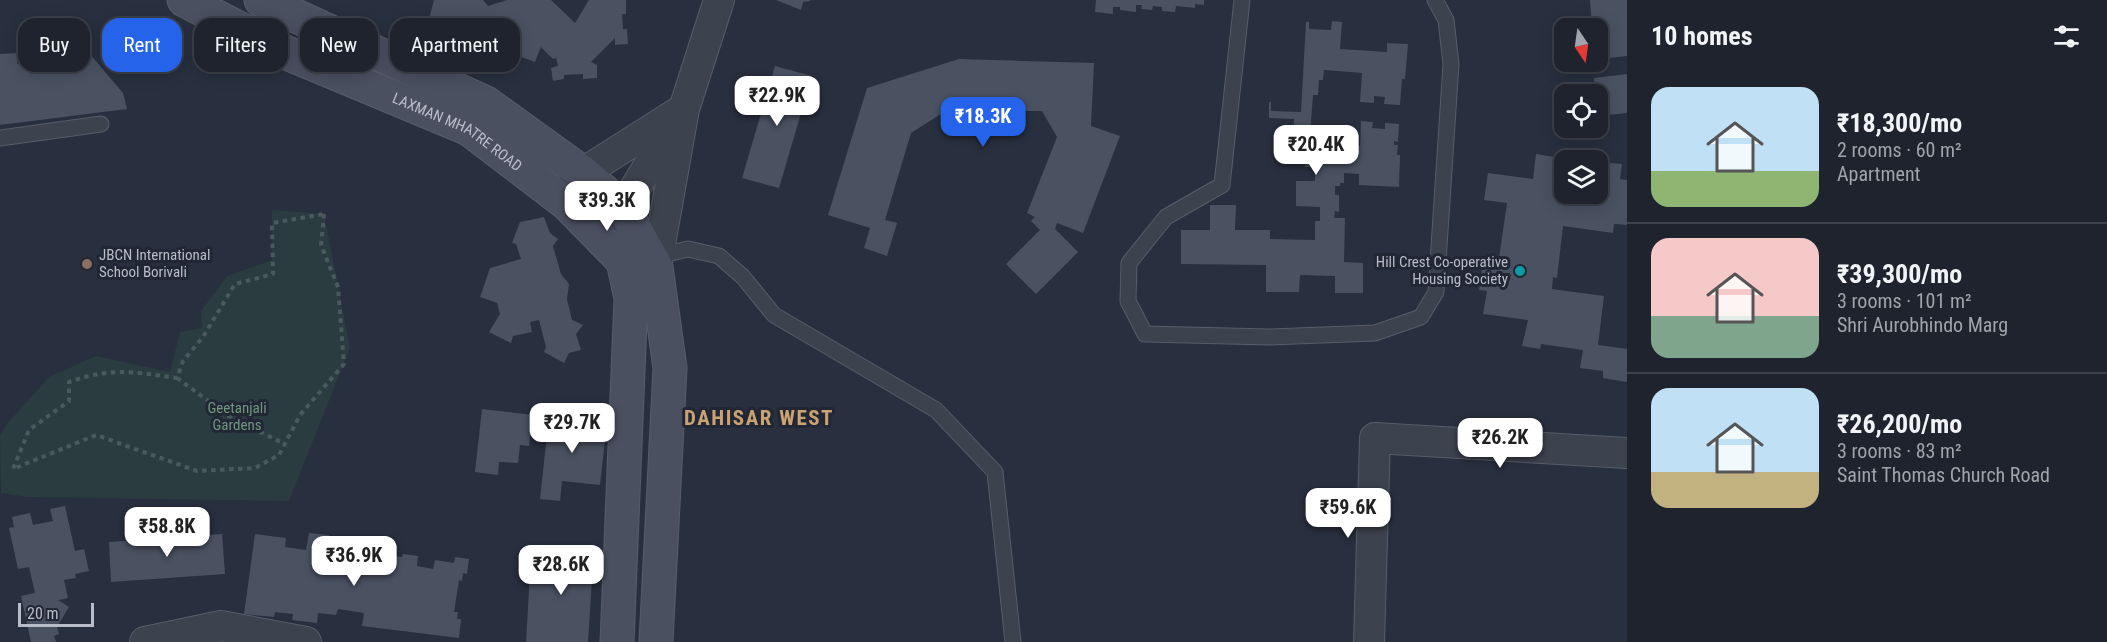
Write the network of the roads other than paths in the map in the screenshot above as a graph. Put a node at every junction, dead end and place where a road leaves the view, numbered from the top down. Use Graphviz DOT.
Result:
graph roads {
  1 [pos="184,0"];
  2 [pos="261,0"];
  3 [pos="719,0"];
  4 [pos="1242,0"];
  5 [pos="1435,0"];
  6 [pos="684,109"];
  7 [pos="101,124"];
  8 [pos="0,138"];
  9 [pos="583,173"];
  10 [pos="561,199"];
  11 [pos="623,208"];
  12 [pos="598,236"];
  13 [pos="657,261"];
  14 [pos="631,298"];
  15 [pos="1627,453"];
  16 [pos="145,642"];
  17 [pos="306,642"];
  18 [pos="617,642"];
  19 [pos="656,642"];
  20 [pos="1012,642"];
  21 [pos="1369,642"];
  1 -- 10 [label="main road, LAXMAN MHATRE ROAD"];
  2 -- 9 [label="main road"];
  3 -- 6 [label="street"];
  4 -- 5 [label="lane"];
  6 -- 9 [label="street"];
  6 -- 11 [label="street"];
  6 -- 13 [label="street"];
  7 -- 8 [label="lane"];
  9 -- 10 [label="street"];
  9 -- 11 [label="main road"];
  10 -- 12 [label="main road, LAXMAN MHATRE ROAD"];
  11 -- 12 [label="street"];
  11 -- 13 [label="main road"];
  12 -- 14 [label="main road, LAXMAN MHATRE ROAD"];
  13 -- 14 [label="street"];
  13 -- 19 [label="main road"];
  13 -- 20 [label="lane"];
  14 -- 18 [label="main road, LAXMAN MHATRE ROAD"];
  15 -- 21 [label="street"];
  16 -- 17 [label="street"];
}
